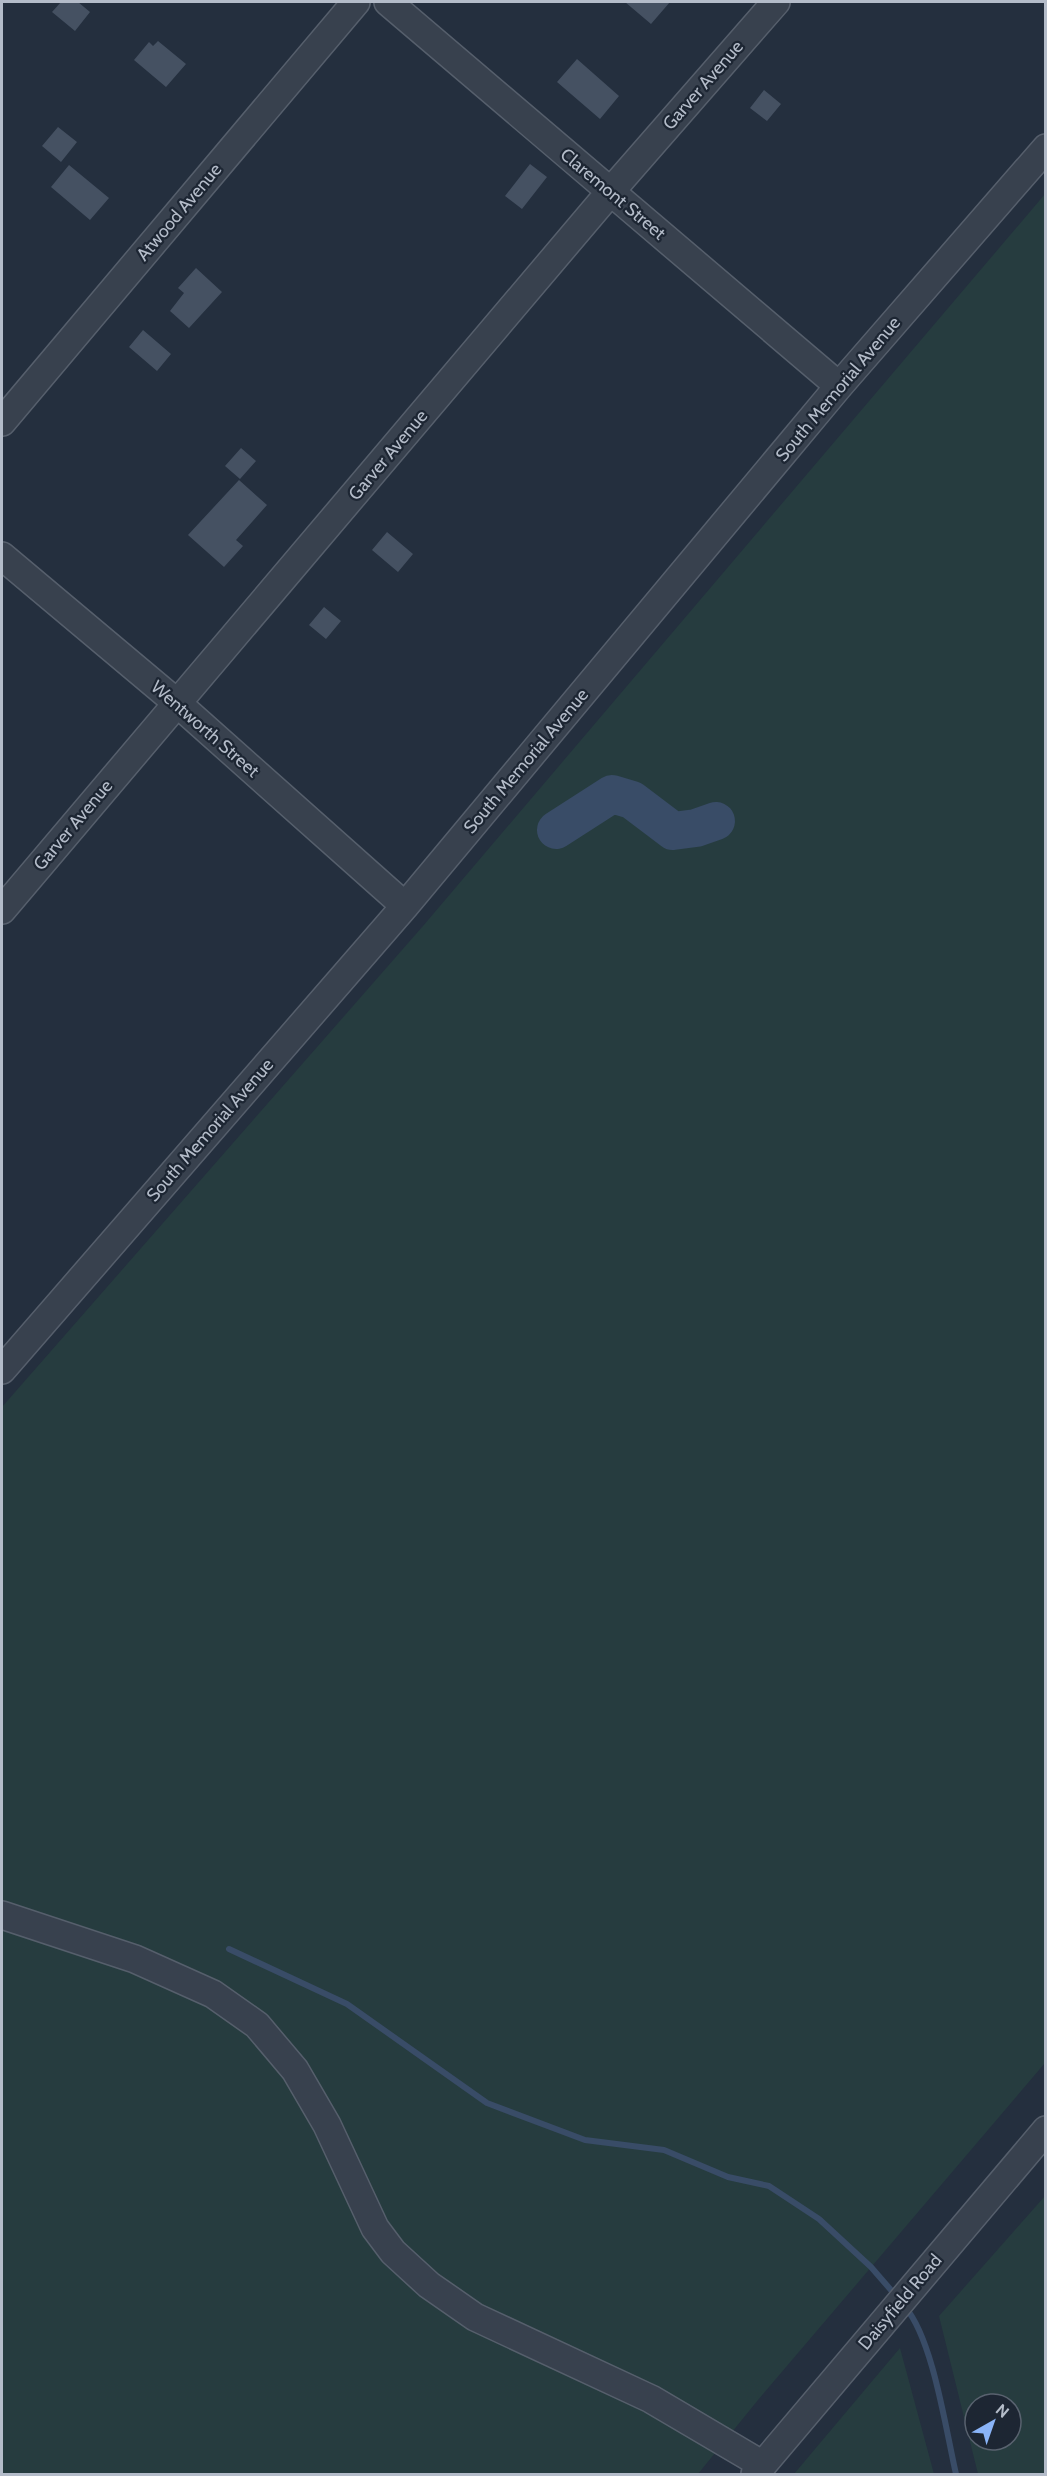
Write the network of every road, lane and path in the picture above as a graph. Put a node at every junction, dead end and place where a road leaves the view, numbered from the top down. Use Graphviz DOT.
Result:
graph roads {
  1 [pos="356,2"];
  2 [pos="388,2"];
  3 [pos="776,2"];
  4 [pos="1046,148"];
  5 [pos="611,191"];
  6 [pos="839,386"];
  7 [pos="2,422"];
  8 [pos="2,556"];
  9 [pos="177,703"];
  10 [pos="405,906"];
  11 [pos="2,910"];
  12 [pos="2,1370"];
  13 [pos="2,1915"];
  14 [pos="1046,2130"];
  15 [pos="759,2470"];
  1 -- 7 [label="street, Atwood Avenue"];
  2 -- 5 [label="street, Claremont Street"];
  3 -- 5 [label="street, Garver Avenue"];
  4 -- 6 [label="street, South Memorial Avenue"];
  5 -- 6 [label="street, Claremont Street"];
  5 -- 9 [label="street, Garver Avenue"];
  6 -- 10 [label="street, South Memorial Avenue"];
  8 -- 9 [label="street, Wentworth Street"];
  9 -- 10 [label="street, Wentworth Street"];
  9 -- 11 [label="street, Garver Avenue"];
  10 -- 12 [label="street, South Memorial Avenue"];
  13 -- 15 [label="street"];
  14 -- 15 [label="street, Daisyfield Road"];
}
